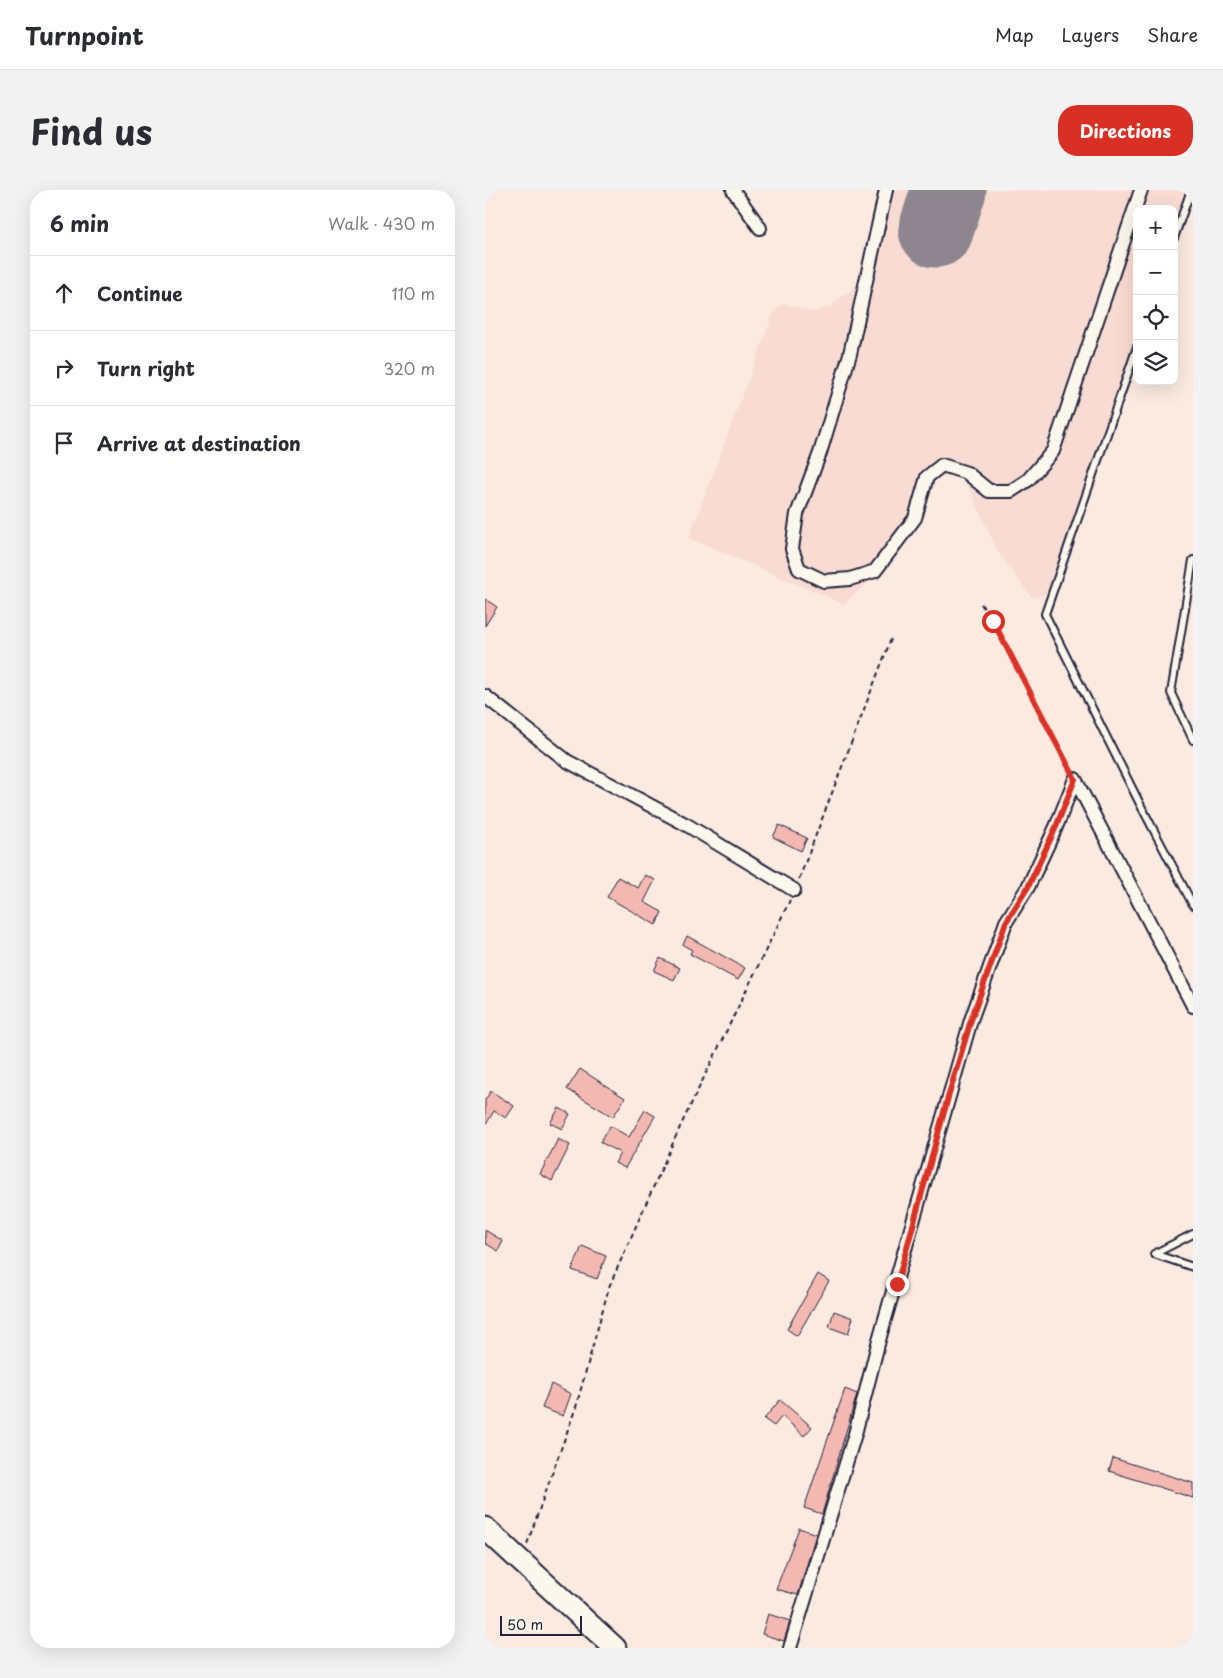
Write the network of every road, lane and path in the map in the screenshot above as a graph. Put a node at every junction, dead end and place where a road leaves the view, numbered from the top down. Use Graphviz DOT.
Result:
graph roads {
  1 [pos="733,190"];
  2 [pos="886,190"];
  3 [pos="1141,190"];
  4 [pos="1191,190"];
  5 [pos="1178,227"];
  6 [pos="760,228"];
  7 [pos="1133,359"];
  8 [pos="1193,560"];
  9 [pos="981,604"];
  10 [pos="891,639"];
  11 [pos="485,696"];
  12 [pos="1193,740"];
  13 [pos="1075,779"];
  14 [pos="795,890"];
  15 [pos="1193,905"];
  16 [pos="1193,1006"];
  17 [pos="1193,1234"];
  18 [pos="1193,1267"];
  19 [pos="485,1528"];
  20 [pos="522,1561"];
  21 [pos="615,1648"];
  22 [pos="790,1648"];
  1 -- 6 [label="street"];
  2 -- 3 [label="street"];
  4 -- 5 [label="lane"];
  7 -- 15 [label="lane"];
  8 -- 12 [label="lane"];
  9 -- 13 [label="path"];
  10 -- 14 [label="path"];
  11 -- 14 [label="street"];
  13 -- 16 [label="street"];
  13 -- 22 [label="street"];
  14 -- 20 [label="path"];
  17 -- 18 [label="lane"];
  19 -- 20 [label="highway"];
  20 -- 21 [label="highway"];
}
